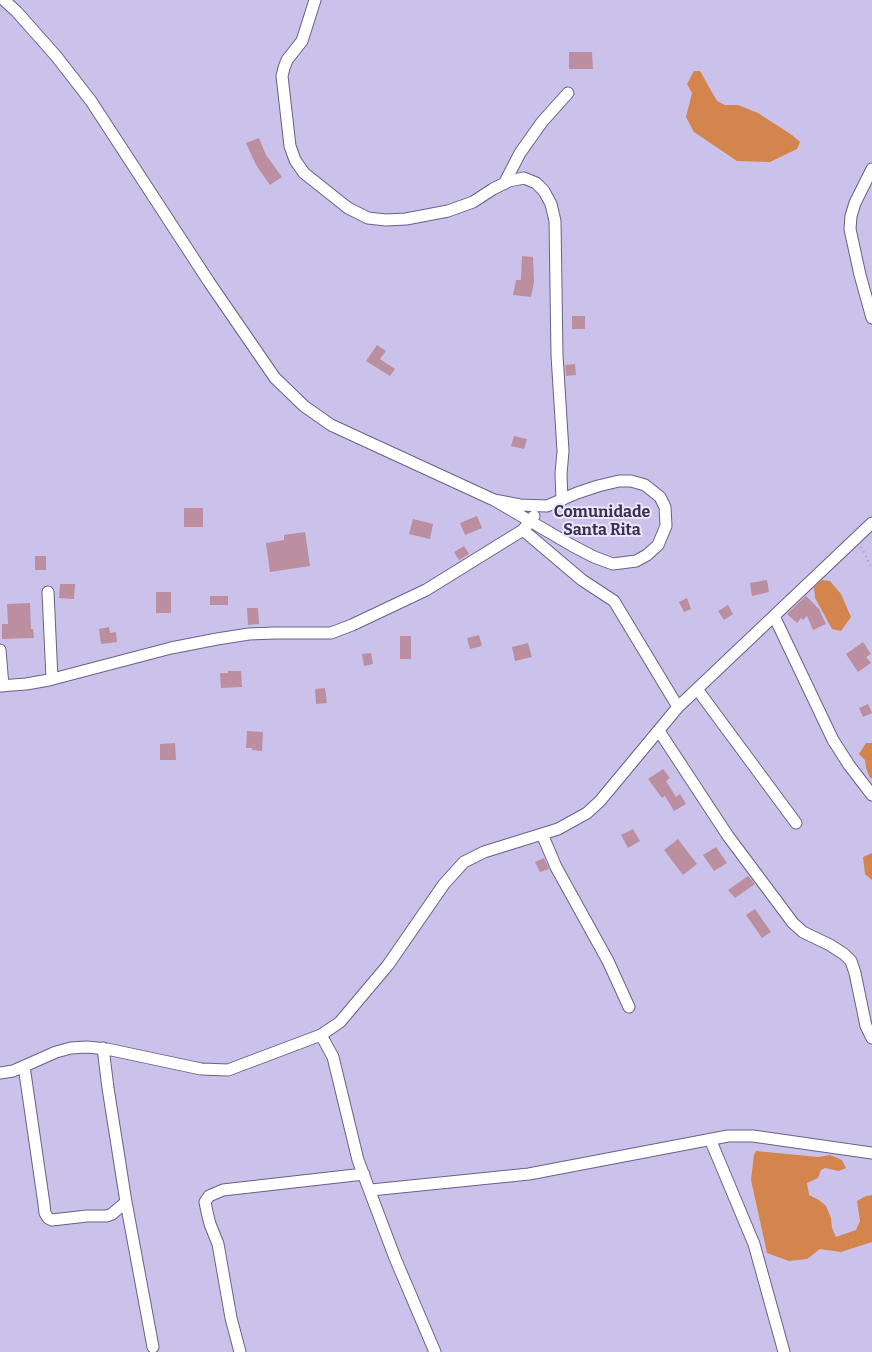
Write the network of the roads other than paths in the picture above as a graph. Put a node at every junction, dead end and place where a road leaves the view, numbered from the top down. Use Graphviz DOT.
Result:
graph roads {
  1 [pos="4,0"];
  2 [pos="315,0"];
  3 [pos="568,93"];
  4 [pos="872,169"];
  5 [pos="504,184"];
  6 [pos="868,291"];
  7 [pos="872,318"];
  8 [pos="494,500"];
  9 [pos="562,500"];
  10 [pos="540,507"];
  11 [pos="531,521"];
  12 [pos="872,524"];
  13 [pos="523,530"];
  14 [pos="48,592"];
  15 [pos="774,616"];
  16 [pos="0,650"];
  17 [pos="52,679"];
  18 [pos="1,686"];
  19 [pos="697,688"];
  20 [pos="678,707"];
  21 [pos="659,731"];
  22 [pos="872,795"];
  23 [pos="796,823"];
  24 [pos="542,834"];
  25 [pos="629,1007"];
  26 [pos="322,1035"];
  27 [pos="872,1038"];
  28 [pos="103,1048"];
  29 [pos="24,1066"];
  30 [pos="0,1073"];
  31 [pos="710,1138"];
  32 [pos="872,1154"];
  33 [pos="364,1174"];
  34 [pos="370,1190"];
  35 [pos="126,1202"];
  36 [pos="153,1347"];
  37 [pos="240,1352"];
  38 [pos="434,1352"];
  39 [pos="784,1352"];
  1 -- 8 [label="street"];
  2 -- 5 [label="street"];
  3 -- 5 [label="street"];
  4 -- 6 [label="street"];
  5 -- 9 [label="street"];
  6 -- 7 [label="street"];
  8 -- 10 [label="street"];
  8 -- 11 [label="street"];
  9 -- 10 [label="street"];
  9 -- 11 [label="street"];
  10 -- 11 [label="street"];
  11 -- 13 [label="street"];
  12 -- 15 [label="street"];
  13 -- 17 [label="street"];
  13 -- 20 [label="street"];
  14 -- 17 [label="street"];
  15 -- 19 [label="street"];
  15 -- 22 [label="street"];
  16 -- 18 [label="street"];
  17 -- 18 [label="street"];
  19 -- 20 [label="street"];
  19 -- 23 [label="street"];
  20 -- 21 [label="street"];
  21 -- 24 [label="street"];
  21 -- 27 [label="street"];
  24 -- 25 [label="street"];
  24 -- 26 [label="street"];
  26 -- 28 [label="street"];
  26 -- 33 [label="street"];
  28 -- 29 [label="street"];
  28 -- 35 [label="street"];
  29 -- 30 [label="street"];
  29 -- 35 [label="street"];
  31 -- 32 [label="street"];
  31 -- 34 [label="street"];
  31 -- 39 [label="street"];
  33 -- 34 [label="street"];
  33 -- 37 [label="street"];
  34 -- 38 [label="street"];
  35 -- 36 [label="street"];
}
